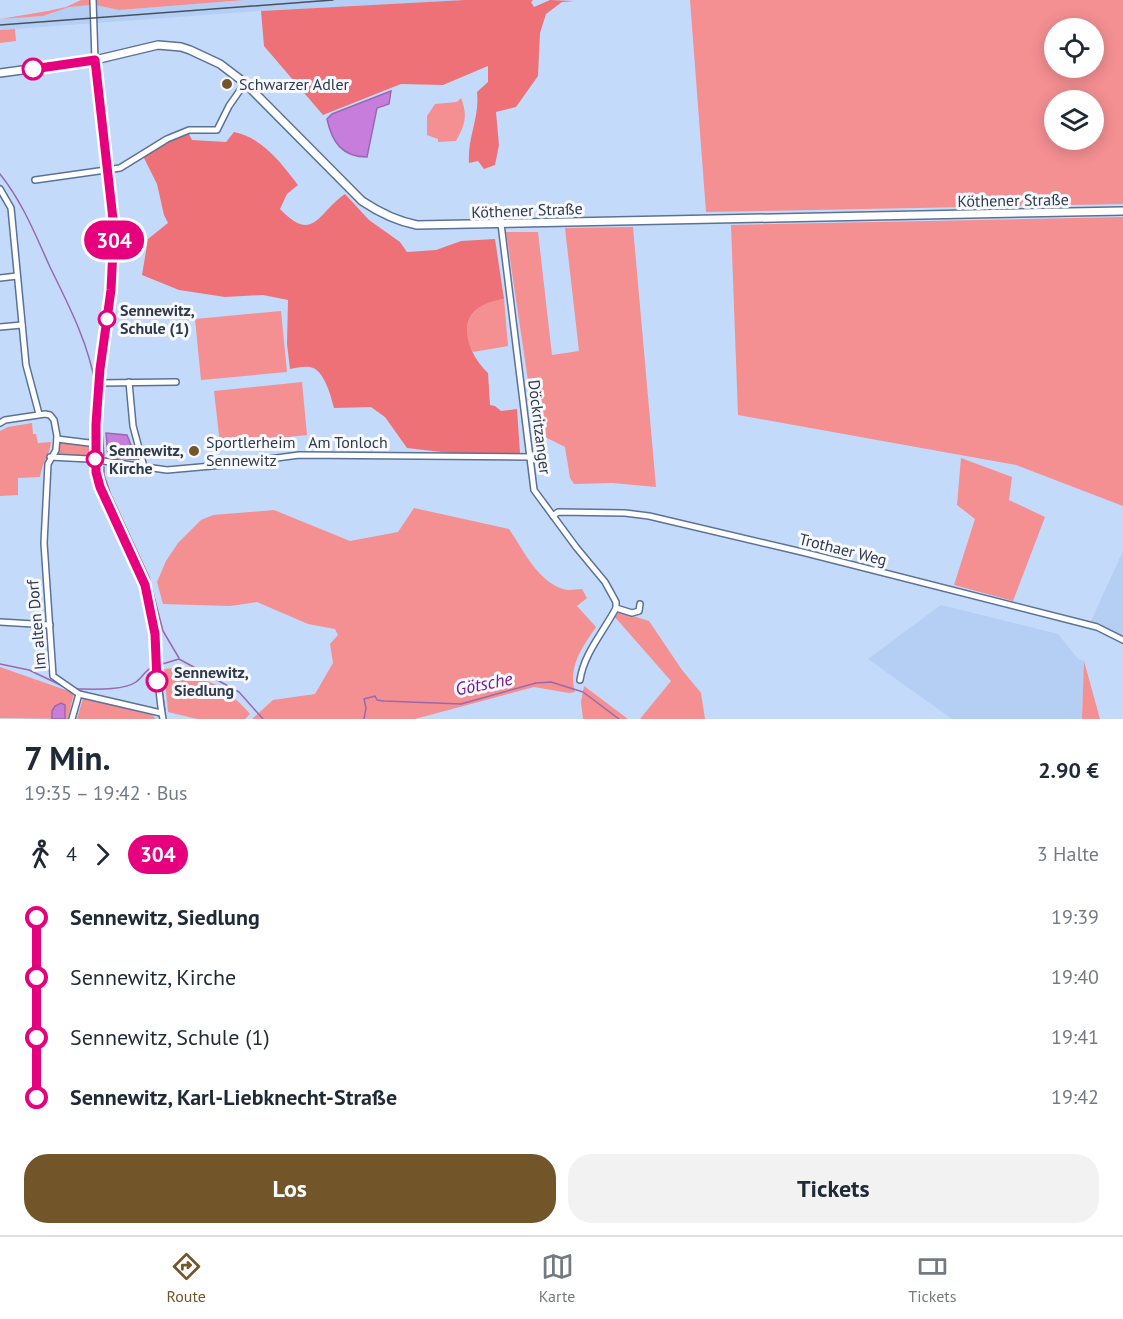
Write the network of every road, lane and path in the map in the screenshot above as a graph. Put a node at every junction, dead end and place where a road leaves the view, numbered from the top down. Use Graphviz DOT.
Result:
graph roads {
  1 [pos="93,0"];
  2 [pos="95,60"];
  3 [pos="0,73"];
  4 [pos="245,82"];
  5 [pos="108,171"];
  6 [pos="36,180"];
  7 [pos="0,189"];
  8 [pos="1123,211"];
  9 [pos="501,224"];
  10 [pos="17,276"];
  11 [pos="0,278"];
  12 [pos="22,325"];
  13 [pos="0,327"];
  14 [pos="129,382"];
  15 [pos="176,382"];
  16 [pos="99,383"];
  17 [pos="39,414"];
  18 [pos="0,423"];
  19 [pos="57,439"];
  20 [pos="96,440"];
  21 [pos="50,457"];
  22 [pos="531,457"];
  23 [pos="95,459"];
  24 [pos="144,467"];
  25 [pos="553,516"];
  26 [pos="640,604"];
  27 [pos="616,608"];
  28 [pos="0,622"];
  29 [pos="50,625"];
  30 [pos="1123,640"];
  31 [pos="580,680"];
  32 [pos="79,694"];
  33 [pos="162,716"];
  34 [pos="72,719"];
  1 -- 2 [label="street"];
  2 -- 3 [label="main road, Köthener Straße"];
  2 -- 4 [label="main road, Köthener Straße"];
  2 -- 5 [label="street"];
  4 -- 5 [label="street"];
  4 -- 9 [label="main road, Köthener Straße"];
  5 -- 6 [label="street"];
  5 -- 16 [label="street"];
  7 -- 10 [label="street"];
  8 -- 9 [label="main road, Köthener Straße"];
  9 -- 22 [label="street, Döckritzanger"];
  10 -- 11 [label="street"];
  10 -- 12 [label="street"];
  12 -- 13 [label="street"];
  12 -- 17 [label="street"];
  14 -- 15 [label="street"];
  14 -- 16 [label="street"];
  14 -- 24 [label="street"];
  16 -- 20 [label="street"];
  17 -- 18 [label="street"];
  17 -- 19 [label="street"];
  19 -- 20 [label="street"];
  19 -- 21 [label="street, Im alten Dorf"];
  20 -- 23 [label="street"];
  21 -- 23 [label="street, Am Tonloch"];
  21 -- 29 [label="street, Im alten Dorf"];
  22 -- 24 [label="street, Am Tonloch"];
  22 -- 25 [label="street, Döckritzanger"];
  23 -- 24 [label="street, Am Tonloch"];
  23 -- 33 [label="street"];
  25 -- 27 [label="street, Döckritzanger"];
  25 -- 30 [label="street, Trothaer Weg"];
  26 -- 27 [label="street"];
  27 -- 31 [label="street"];
  28 -- 29 [label="street"];
  29 -- 32 [label="street, Im alten Dorf"];
  32 -- 33 [label="street, Im alten Dorf"];
  32 -- 34 [label="street"];
}
